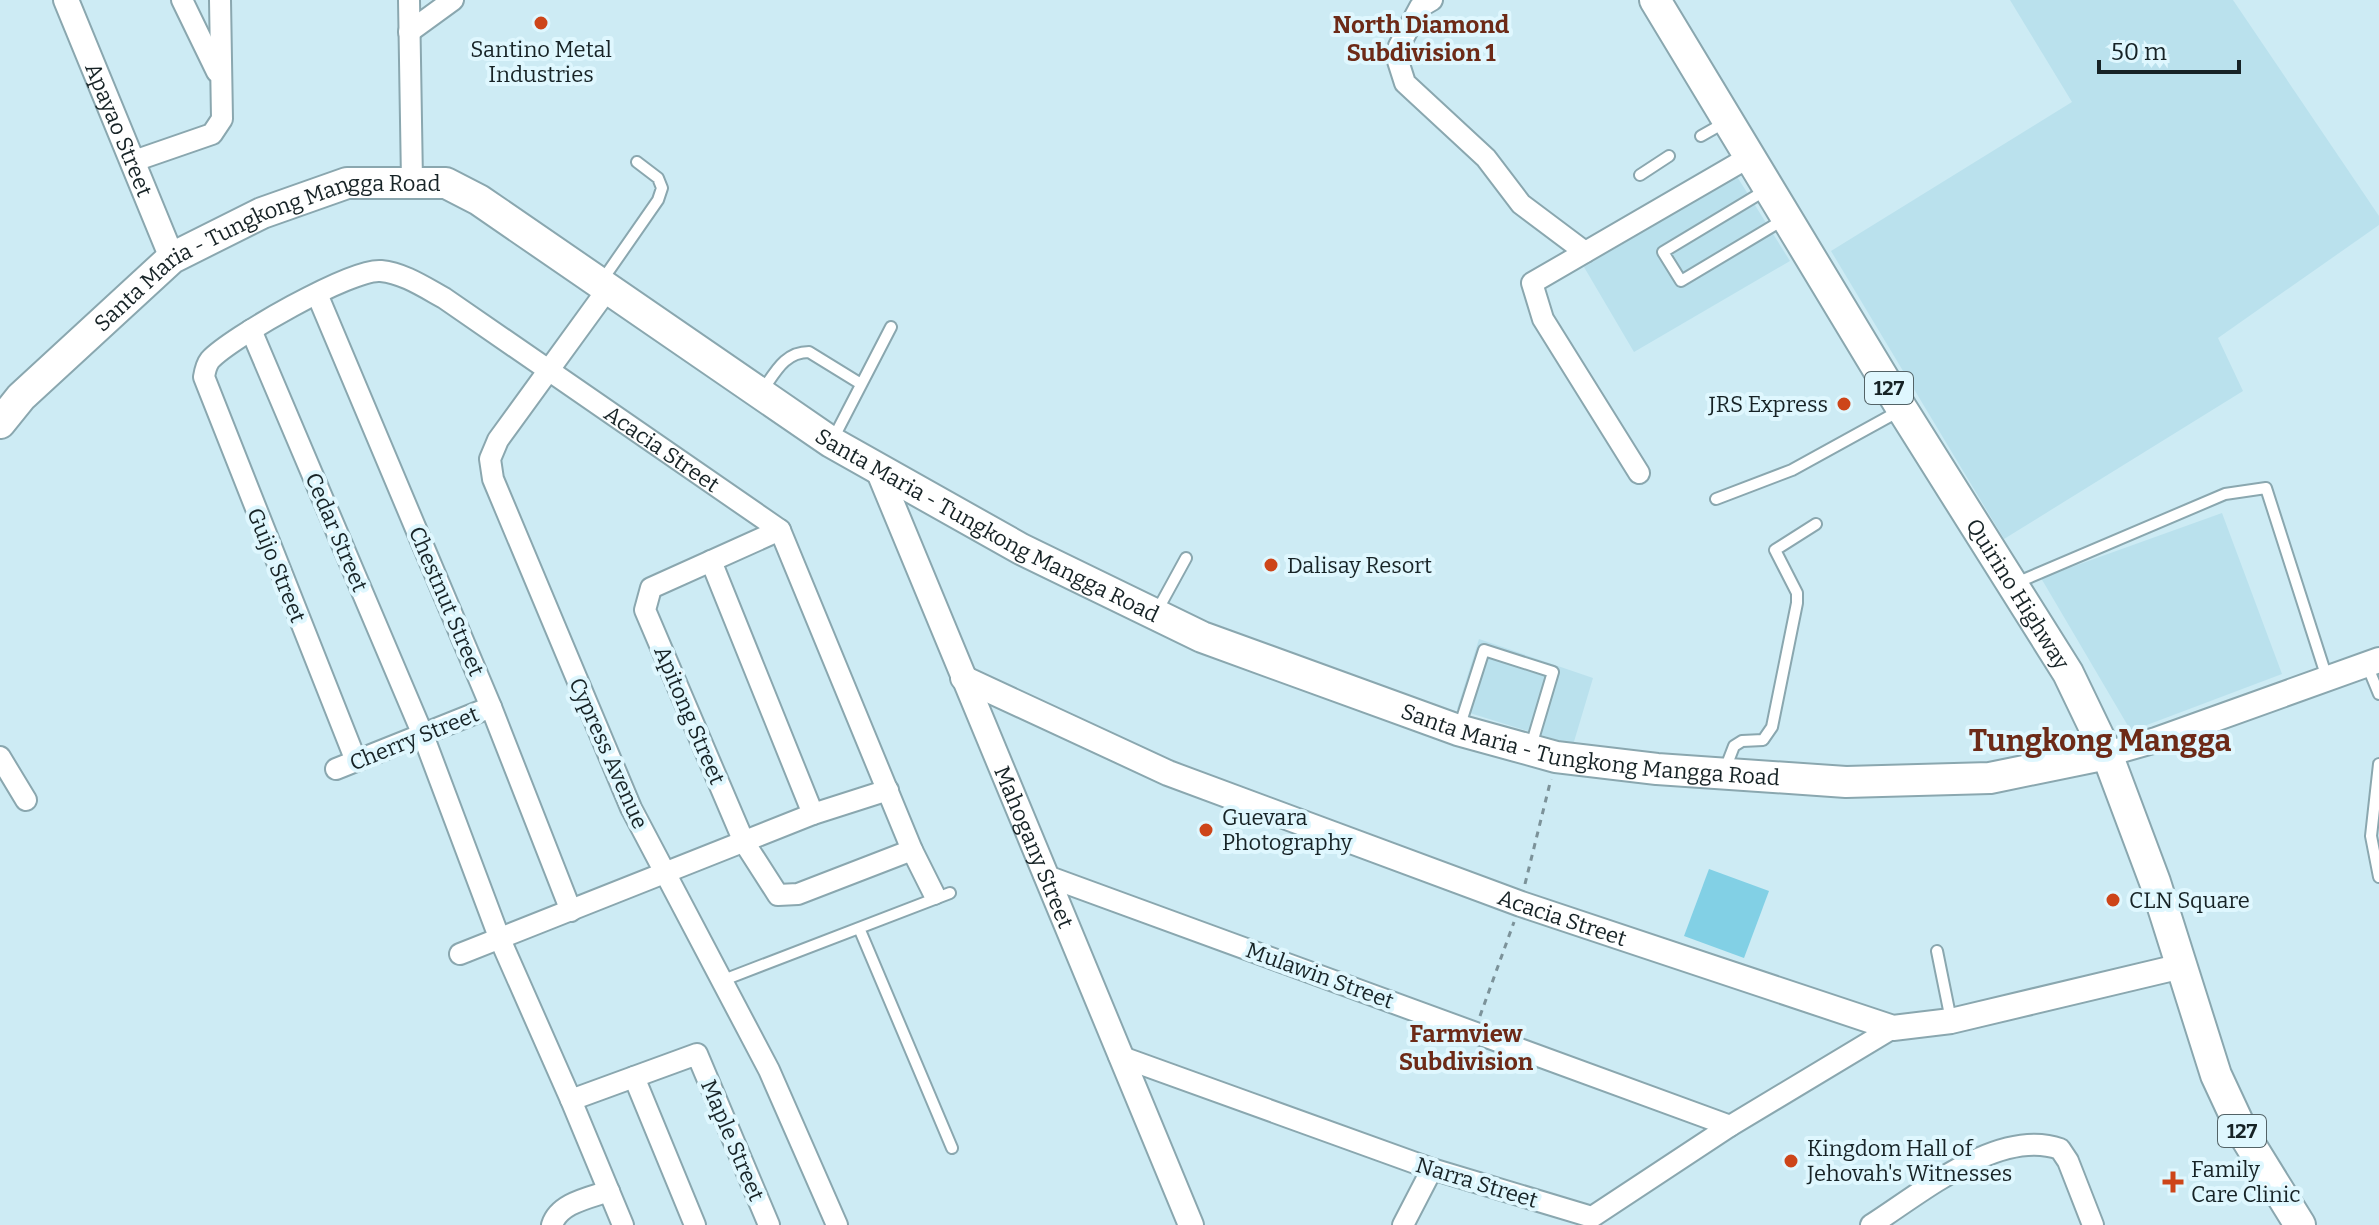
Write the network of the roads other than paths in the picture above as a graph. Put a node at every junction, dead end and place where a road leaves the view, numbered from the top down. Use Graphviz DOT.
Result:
graph roads {
  1 [pos="66,0"];
  2 [pos="182,0"];
  3 [pos="220,0"];
  4 [pos="409,0"];
  5 [pos="1432,0"];
  6 [pos="1655,0"];
  7 [pos="446,3"];
  8 [pos="409,32"];
  9 [pos="219,76"];
  10 [pos="1729,120"];
  11 [pos="1701,136"];
  12 [pos="1669,156"];
  13 [pos="1751,156"];
  14 [pos="131,162"];
  15 [pos="637,162"];
  16 [pos="1640,175"];
  17 [pos="412,181"];
  18 [pos="1770,188"];
  19 [pos="1788,217"];
  20 [pos="1585,252"];
  21 [pos="172,258"];
  22 [pos="603,287"];
  23 [pos="317,294"];
  24 [pos="891,327"];
  25 [pos="251,330"];
  26 [pos="206,367"];
  27 [pos="548,369"];
  28 [pos="861,384"];
  29 [pos="759,395"];
  30 [pos="1902,409"];
  31 [pos="0,423"];
  32 [pos="831,442"];
  33 [pos="878,470"];
  34 [pos="1639,473"];
  35 [pos="1716,499"];
  36 [pos="1816,524"];
  37 [pos="780,530"];
  38 [pos="1186,558"];
  39 [pos="711,561"];
  40 [pos="2011,585"];
  41 [pos="1154,616"];
  42 [pos="2373,663"];
  43 [pos="963,678"];
  44 [pos="2328,679"];
  45 [pos="2379,694"];
  46 [pos="491,707"];
  47 [pos="1458,730"];
  48 [pos="423,735"];
  49 [pos="1543,754"];
  50 [pos="2107,754"];
  51 [pos="0,757"];
  52 [pos="356,761"];
  53 [pos="2379,764"];
  54 [pos="336,769"];
  55 [pos="1724,774"];
  56 [pos="888,790"];
  57 [pos="26,800"];
  58 [pos="813,814"];
  59 [pos="744,842"];
  60 [pos="912,850"];
  61 [pos="2378,871"];
  62 [pos="664,873"];
  63 [pos="1044,875"];
  64 [pos="942,894"];
  65 [pos="571,911"];
  66 [pos="859,928"];
  67 [pos="499,937"];
  68 [pos="1937,951"];
  69 [pos="460,954"];
  70 [pos="2182,966"];
  71 [pos="721,981"];
  72 [pos="1951,1021"];
  73 [pos="1893,1028"];
  74 [pos="1119,1056"];
  75 [pos="634,1077"];
  76 [pos="571,1100"];
  77 [pos="1730,1126"];
  78 [pos="952,1148"];
  79 [pos="1432,1169"];
  80 [pos="609,1191"];
  81 [pos="552,1225"];
  82 [pos="623,1225"];
  83 [pos="695,1225"];
  84 [pos="769,1225"];
  85 [pos="837,1225"];
  86 [pos="1191,1225"];
  87 [pos="1403,1225"];
  88 [pos="1871,1225"];
  89 [pos="2093,1225"];
  90 [pos="2300,1225"];
  1 -- 14 [label="street, Apayao Street"];
  2 -- 9 [label="street"];
  3 -- 9 [label="street"];
  4 -- 8 [label="street"];
  5 -- 20 [label="street"];
  6 -- 10 [label="main road, Quirino Highway / 127"];
  7 -- 8 [label="street"];
  8 -- 17 [label="street"];
  9 -- 14 [label="street"];
  10 -- 11 [label="lane"];
  10 -- 13 [label="main road, Quirino Highway / 127"];
  12 -- 16 [label="lane"];
  13 -- 18 [label="main road, Quirino Highway / 127"];
  13 -- 20 [label="street"];
  14 -- 21 [label="street, Apayao Street"];
  15 -- 22 [label="lane"];
  17 -- 21 [label="main road, Santa Maria - Tungkong Mangga Road"];
  17 -- 22 [label="main road, Santa Maria - Tungkong Mangga Road"];
  18 -- 19 [label="main road, Quirino Highway / 127"];
  18 -- 19 [label="lane"];
  19 -- 30 [label="main road, Quirino Highway / 127"];
  20 -- 34 [label="street"];
  21 -- 31 [label="main road, Santa Maria - Tungkong Mangga Road"];
  22 -- 27 [label="street, Cypress Avenue"];
  22 -- 29 [label="main road, Santa Maria - Tungkong Mangga Road"];
  23 -- 25 [label="street, Acacia Street"];
  23 -- 27 [label="street, Acacia Street"];
  23 -- 46 [label="street, Chestnut Street"];
  24 -- 28 [label="lane"];
  25 -- 26 [label="street, Acacia Street"];
  25 -- 48 [label="street, Cedar Street"];
  26 -- 52 [label="street, Guijo Street"];
  27 -- 37 [label="street, Acacia Street"];
  27 -- 62 [label="street, Cypress Avenue"];
  28 -- 29 [label="lane"];
  28 -- 32 [label="lane"];
  29 -- 32 [label="main road, Santa Maria - Tungkong Mangga Road"];
  30 -- 35 [label="lane"];
  30 -- 40 [label="main road, Quirino Highway / 127"];
  32 -- 33 [label="main road, Santa Maria - Tungkong Mangga Road"];
  33 -- 41 [label="main road, Santa Maria - Tungkong Mangga Road"];
  33 -- 43 [label="street, Mahogany Street"];
  36 -- 55 [label="lane"];
  37 -- 39 [label="street"];
  37 -- 56 [label="street"];
  38 -- 41 [label="lane"];
  39 -- 58 [label="street"];
  39 -- 59 [label="street, Apitong Street"];
  40 -- 44 [label="lane"];
  40 -- 50 [label="main road, Quirino Highway / 127"];
  41 -- 47 [label="main road, Santa Maria - Tungkong Mangga Road"];
  42 -- 44 [label="street"];
  42 -- 45 [label="lane"];
  43 -- 63 [label="street, Mahogany Street"];
  43 -- 73 [label="street, Acacia Street"];
  44 -- 50 [label="street"];
  46 -- 48 [label="street, Cherry Street"];
  46 -- 65 [label="street, Chestnut Street"];
  47 -- 49 [label="main road, Santa Maria - Tungkong Mangga Road"];
  47 -- 49 [label="lane"];
  48 -- 52 [label="street, Cherry Street"];
  48 -- 67 [label="street, Cedar Street"];
  49 -- 55 [label="main road, Santa Maria - Tungkong Mangga Road"];
  50 -- 55 [label="main road, Santa Maria - Tungkong Mangga Road"];
  50 -- 70 [label="main road, Quirino Highway / 127"];
  51 -- 57 [label="street"];
  52 -- 54 [label="street, Cherry Street"];
  53 -- 61 [label="lane"];
  56 -- 58 [label="street"];
  56 -- 60 [label="street"];
  58 -- 59 [label="street"];
  59 -- 60 [label="street, Apitong Street"];
  59 -- 62 [label="street"];
  60 -- 64 [label="street"];
  62 -- 65 [label="street"];
  62 -- 71 [label="street, Cypress Avenue"];
  63 -- 74 [label="street, Mahogany Street"];
  63 -- 77 [label="street, Mulawin Street"];
  64 -- 66 [label="lane"];
  65 -- 67 [label="street"];
  66 -- 71 [label="lane"];
  66 -- 78 [label="lane"];
  67 -- 69 [label="street"];
  67 -- 76 [label="street, Cedar Street"];
  68 -- 72 [label="lane"];
  70 -- 72 [label="street, Acacia Street"];
  70 -- 90 [label="main road, Quirino Highway / 127"];
  71 -- 85 [label="street, Cypress Avenue"];
  72 -- 73 [label="street, Acacia Street"];
  73 -- 77 [label="street, Narra Street"];
  74 -- 79 [label="street, Narra Street"];
  74 -- 86 [label="street, Mahogany Street"];
  75 -- 76 [label="street"];
  75 -- 83 [label="street"];
  75 -- 84 [label="street, Maple Street"];
  76 -- 80 [label="street, Cedar Street"];
  77 -- 79 [label="street, Narra Street"];
  79 -- 87 [label="street"];
  80 -- 81 [label="street"];
  80 -- 82 [label="street, Cedar Street"];
  88 -- 89 [label="street"];
}
